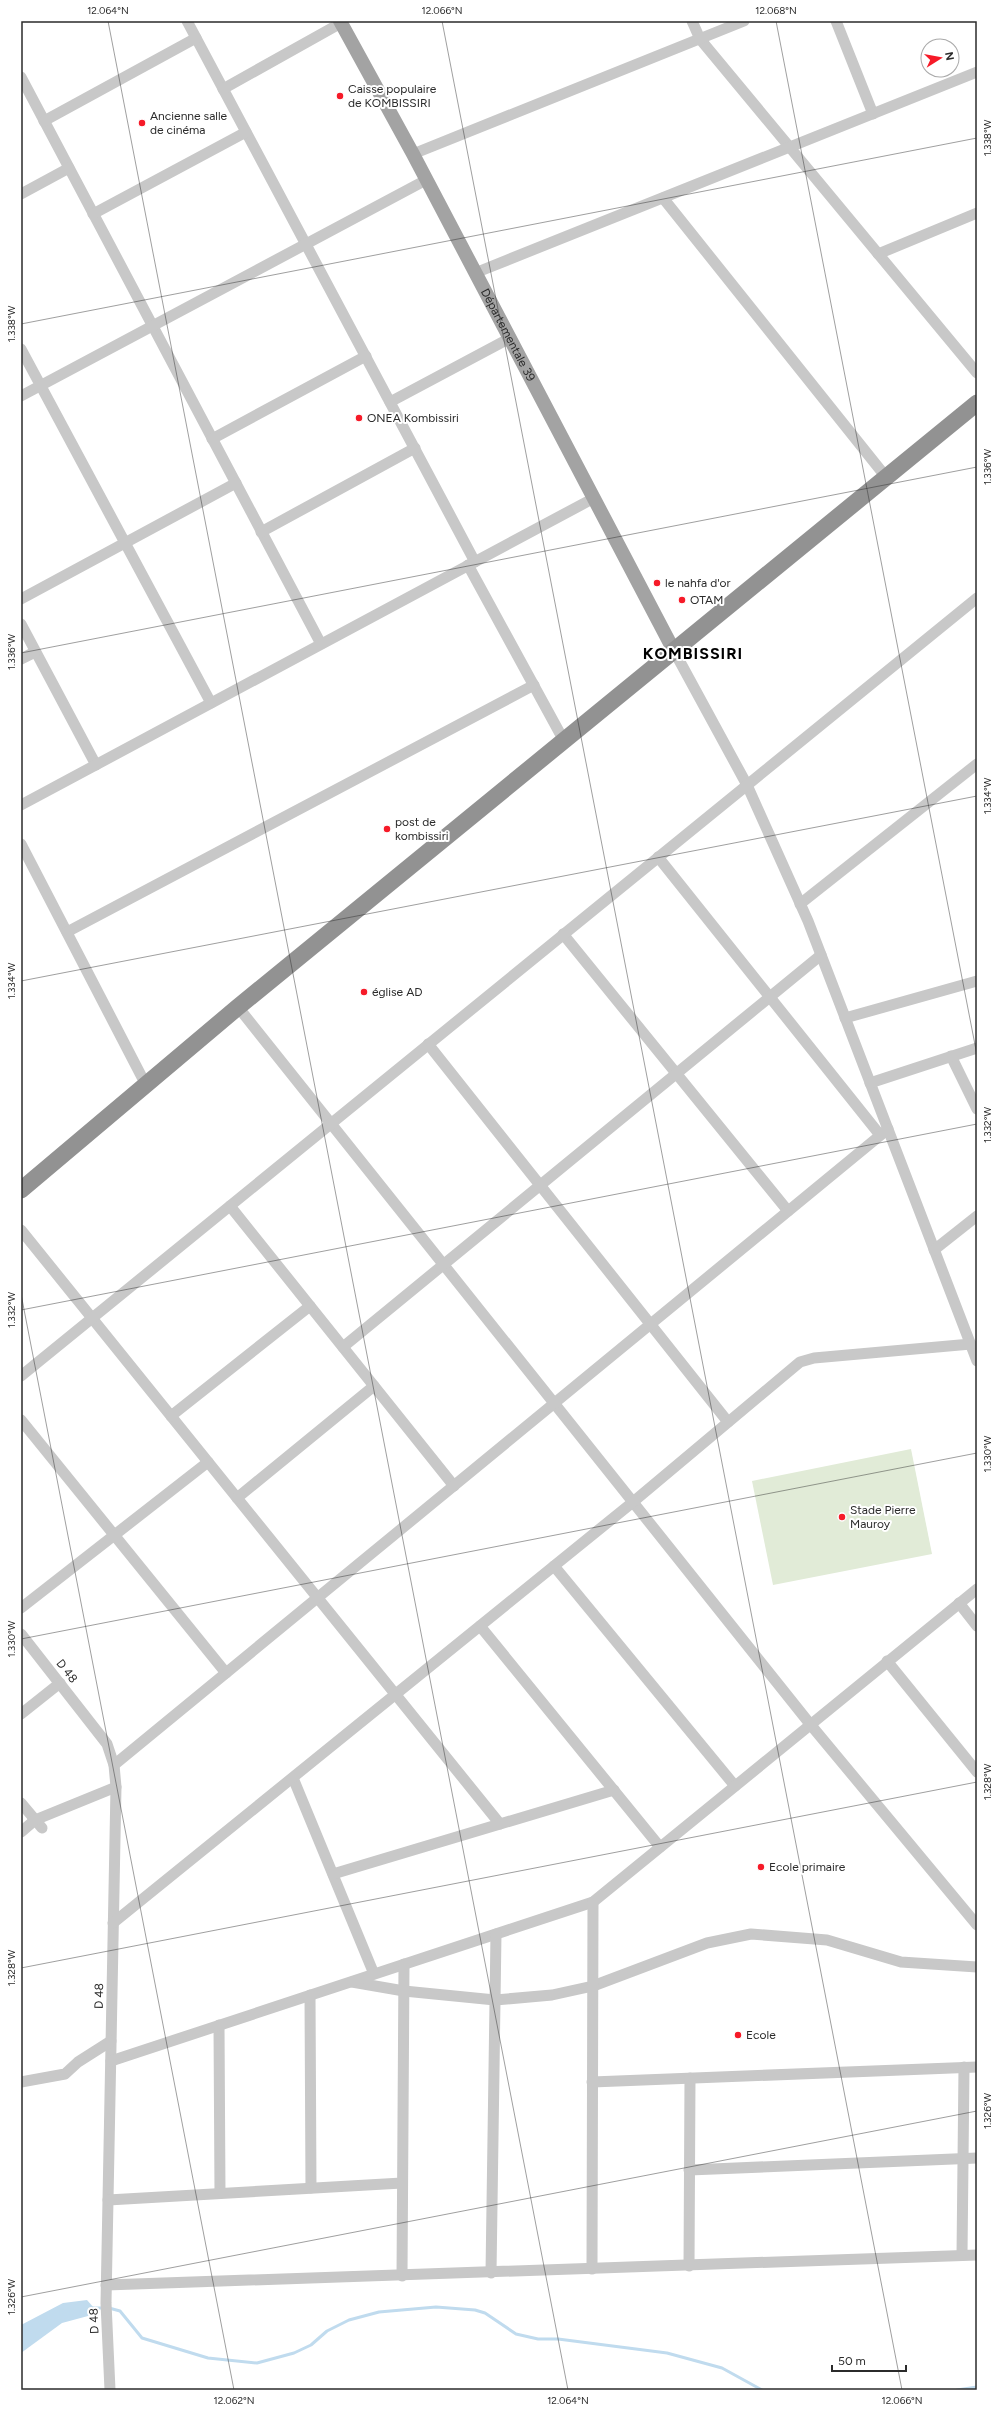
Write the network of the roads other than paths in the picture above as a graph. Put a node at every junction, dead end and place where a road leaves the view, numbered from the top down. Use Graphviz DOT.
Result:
graph roads {
  1 [pos="187,21"];
  2 [pos="692,21"];
  3 [pos="744,21"];
  4 [pos="836,21"];
  5 [pos="340,22"];
  6 [pos="196,38"];
  7 [pos="700,39"];
  8 [pos="977,72"];
  9 [pos="21,78"];
  10 [pos="223,89"];
  11 [pos="873,114"];
  12 [pos="44,121"];
  13 [pos="246,132"];
  14 [pos="790,147"];
  15 [pos="413,154"];
  16 [pos="69,168"];
  17 [pos="426,180"];
  18 [pos="21,194"];
  19 [pos="663,198"];
  20 [pos="977,213"];
  21 [pos="93,214"];
  22 [pos="306,244"];
  23 [pos="878,254"];
  24 [pos="475,273"];
  25 [pos="152,326"];
  26 [pos="510,338"];
  27 [pos="21,349"];
  28 [pos="366,356"];
  29 [pos="977,373"];
  30 [pos="40,386"];
  31 [pos="21,396"];
  32 [pos="390,402"];
  33 [pos="977,403"];
  34 [pos="212,439"];
  35 [pos="415,448"];
  36 [pos="886,477"];
  37 [pos="236,483"];
  38 [pos="594,498"];
  39 [pos="261,532"];
  40 [pos="125,543"];
  41 [pos="472,564"];
  42 [pos="977,598"];
  43 [pos="21,599"];
  44 [pos="21,624"];
  45 [pos="321,644"];
  46 [pos="673,649"];
  47 [pos="36,652"];
  48 [pos="21,659"];
  49 [pos="534,685"];
  50 [pos="211,703"];
  51 [pos="563,739"];
  52 [pos="977,764"];
  53 [pos="96,765"];
  54 [pos="747,785"];
  55 [pos="21,805"];
  56 [pos="21,844"];
  57 [pos="658,857"];
  58 [pos="800,904"];
  59 [pos="67,932"];
  60 [pos="563,934"];
  61 [pos="821,955"];
  62 [pos="977,981"];
  63 [pos="770,997"];
  64 [pos="238,1007"];
  65 [pos="845,1018"];
  66 [pos="428,1044"];
  67 [pos="977,1048"];
  68 [pos="951,1056"];
  69 [pos="676,1074"];
  70 [pos="870,1083"];
  71 [pos="146,1085"];
  72 [pos="977,1108"];
  73 [pos="331,1124"];
  74 [pos="884,1132"];
  75 [pos="540,1186"];
  76 [pos="21,1190"];
  77 [pos="230,1206"];
  78 [pos="788,1211"];
  79 [pos="977,1216"];
  80 [pos="21,1230"];
  81 [pos="934,1250"];
  82 [pos="444,1265"];
  83 [pos="310,1306"];
  84 [pos="92,1318"];
  85 [pos="650,1324"];
  86 [pos="971,1344"];
  87 [pos="343,1348"];
  88 [pos="977,1361"];
  89 [pos="21,1376"];
  90 [pos="374,1386"];
  91 [pos="554,1403"];
  92 [pos="171,1416"];
  93 [pos="21,1420"];
  94 [pos="728,1422"];
  95 [pos="208,1462"];
  96 [pos="454,1486"];
  97 [pos="237,1498"];
  98 [pos="633,1502"];
  99 [pos="114,1535"];
  100 [pos="554,1566"];
  101 [pos="977,1589"];
  102 [pos="317,1598"];
  103 [pos="959,1603"];
  104 [pos="21,1608"];
  105 [pos="480,1626"];
  106 [pos="977,1626"];
  107 [pos="21,1634"];
  108 [pos="887,1661"];
  109 [pos="226,1673"];
  110 [pos="60,1684"];
  111 [pos="395,1695"];
  112 [pos="21,1714"];
  113 [pos="810,1724"];
  114 [pos="114,1765"];
  115 [pos="977,1772"];
  116 [pos="293,1778"];
  117 [pos="735,1786"];
  118 [pos="116,1787"];
  119 [pos="614,1790"];
  120 [pos="21,1802"];
  121 [pos="38,1824"];
  122 [pos="500,1824"];
  123 [pos="21,1832"];
  124 [pos="660,1847"];
  125 [pos="332,1874"];
  126 [pos="593,1902"];
  127 [pos="975,1918"];
  128 [pos="113,1923"];
  129 [pos="496,1934"];
  130 [pos="404,1964"];
  131 [pos="977,1966"];
  132 [pos="374,1974"];
  133 [pos="350,1982"];
  134 [pos="593,1986"];
  135 [pos="404,1991"];
  136 [pos="310,1995"];
  137 [pos="495,2000"];
  138 [pos="219,2025"];
  139 [pos="111,2041"];
  140 [pos="111,2061"];
  141 [pos="964,2067"];
  142 [pos="977,2067"];
  143 [pos="690,2078"];
  144 [pos="21,2082"];
  145 [pos="592,2082"];
  146 [pos="977,2158"];
  147 [pos="963,2159"];
  148 [pos="689,2170"];
  149 [pos="402,2183"];
  150 [pos="311,2188"];
  151 [pos="220,2193"];
  152 [pos="108,2200"];
  153 [pos="977,2255"];
  154 [pos="962,2256"];
  155 [pos="688,2266"];
  156 [pos="592,2269"];
  157 [pos="491,2273"];
  158 [pos="402,2276"];
  159 [pos="106,2285"];
  160 [pos="110,2390"];
  1 -- 6 [label="street"];
  2 -- 7 [label="street"];
  3 -- 7 [label="street"];
  4 -- 11 [label="street"];
  5 -- 10 [label="street"];
  5 -- 15 [label="main road, Départementale 39"];
  6 -- 10 [label="street"];
  6 -- 12 [label="street"];
  7 -- 14 [label="street"];
  7 -- 15 [label="street"];
  8 -- 11 [label="street"];
  9 -- 12 [label="street"];
  10 -- 13 [label="street"];
  11 -- 14 [label="street"];
  12 -- 16 [label="street"];
  13 -- 21 [label="street"];
  13 -- 22 [label="street"];
  14 -- 19 [label="street"];
  14 -- 23 [label="street"];
  15 -- 17 [label="main road, Départementale 39"];
  16 -- 18 [label="street"];
  16 -- 21 [label="street"];
  17 -- 22 [label="street"];
  17 -- 24 [label="main road, Départementale 39"];
  19 -- 24 [label="street"];
  19 -- 36 [label="street"];
  20 -- 23 [label="street"];
  21 -- 25 [label="street"];
  22 -- 25 [label="street"];
  22 -- 28 [label="street"];
  23 -- 29 [label="street"];
  24 -- 26 [label="main road, Départementale 39"];
  25 -- 30 [label="street"];
  25 -- 34 [label="street"];
  26 -- 32 [label="street"];
  26 -- 38 [label="main road, Départementale 39"];
  27 -- 30 [label="street"];
  28 -- 32 [label="street"];
  28 -- 34 [label="street"];
  30 -- 31 [label="street"];
  30 -- 40 [label="street"];
  32 -- 35 [label="street"];
  33 -- 36 [label="highway"];
  34 -- 37 [label="street"];
  35 -- 39 [label="street"];
  35 -- 41 [label="street"];
  36 -- 46 [label="highway"];
  37 -- 39 [label="street"];
  37 -- 40 [label="street"];
  38 -- 41 [label="street"];
  38 -- 46 [label="main road, Départementale 39"];
  39 -- 45 [label="street"];
  40 -- 43 [label="street"];
  40 -- 50 [label="street"];
  41 -- 45 [label="street"];
  41 -- 49 [label="street"];
  42 -- 54 [label="street"];
  44 -- 47 [label="street"];
  45 -- 50 [label="street"];
  46 -- 51 [label="highway"];
  46 -- 54 [label="street"];
  47 -- 48 [label="street"];
  47 -- 53 [label="street"];
  49 -- 51 [label="street"];
  49 -- 59 [label="street"];
  50 -- 53 [label="street"];
  51 -- 64 [label="highway"];
  52 -- 58 [label="street"];
  53 -- 55 [label="street"];
  54 -- 57 [label="street"];
  54 -- 58 [label="street"];
  56 -- 59 [label="street"];
  57 -- 60 [label="street"];
  57 -- 63 [label="street"];
  58 -- 61 [label="street"];
  59 -- 71 [label="street"];
  60 -- 66 [label="street"];
  60 -- 69 [label="street"];
  61 -- 63 [label="street"];
  61 -- 65 [label="street"];
  62 -- 65 [label="street"];
  63 -- 69 [label="street"];
  63 -- 74 [label="street"];
  64 -- 71 [label="highway"];
  64 -- 73 [label="street"];
  65 -- 70 [label="street"];
  66 -- 73 [label="street"];
  66 -- 75 [label="street"];
  67 -- 68 [label="street"];
  68 -- 70 [label="street"];
  68 -- 72 [label="street"];
  69 -- 75 [label="street"];
  69 -- 78 [label="street"];
  70 -- 74 [label="street"];
  71 -- 76 [label="highway"];
  73 -- 77 [label="street"];
  73 -- 82 [label="street"];
  74 -- 78 [label="street"];
  74 -- 81 [label="street"];
  75 -- 82 [label="street"];
  75 -- 85 [label="street"];
  77 -- 83 [label="street"];
  77 -- 84 [label="street"];
  78 -- 85 [label="street"];
  79 -- 81 [label="street"];
  80 -- 84 [label="street"];
  81 -- 86 [label="street"];
  82 -- 87 [label="street"];
  82 -- 91 [label="street"];
  83 -- 87 [label="street"];
  83 -- 92 [label="street"];
  84 -- 89 [label="street"];
  84 -- 92 [label="street"];
  85 -- 91 [label="street"];
  85 -- 94 [label="street"];
  86 -- 88 [label="street"];
  86 -- 94 [label="street"];
  87 -- 90 [label="street"];
  90 -- 96 [label="street"];
  90 -- 97 [label="street"];
  91 -- 96 [label="street"];
  91 -- 98 [label="street"];
  92 -- 95 [label="street"];
  93 -- 99 [label="street"];
  94 -- 98 [label="street"];
  95 -- 97 [label="street"];
  95 -- 99 [label="street"];
  96 -- 102 [label="street"];
  97 -- 102 [label="street"];
  98 -- 100 [label="street"];
  98 -- 113 [label="street"];
  99 -- 104 [label="street"];
  99 -- 109 [label="street"];
  100 -- 105 [label="street"];
  100 -- 117 [label="street"];
  101 -- 103 [label="street"];
  102 -- 109 [label="street"];
  102 -- 111 [label="street"];
  103 -- 106 [label="street"];
  103 -- 108 [label="street"];
  105 -- 111 [label="street"];
  105 -- 119 [label="street"];
  107 -- 110 [label="street, D 48"];
  108 -- 113 [label="street"];
  108 -- 115 [label="street"];
  109 -- 114 [label="street"];
  110 -- 112 [label="street"];
  110 -- 114 [label="street, D 48"];
  111 -- 116 [label="street"];
  111 -- 122 [label="street"];
  113 -- 117 [label="street"];
  113 -- 127 [label="street"];
  114 -- 118 [label="street, D 48"];
  116 -- 125 [label="street"];
  116 -- 128 [label="street"];
  117 -- 124 [label="street"];
  118 -- 121 [label="street"];
  118 -- 128 [label="street, D 48"];
  119 -- 122 [label="street"];
  119 -- 124 [label="street"];
  120 -- 121 [label="street"];
  121 -- 123 [label="street"];
  122 -- 125 [label="street"];
  124 -- 126 [label="street"];
  125 -- 132 [label="street"];
  126 -- 129 [label="street"];
  126 -- 134 [label="street"];
  128 -- 139 [label="street, D 48"];
  129 -- 130 [label="street"];
  129 -- 137 [label="street"];
  130 -- 132 [label="street"];
  130 -- 135 [label="street"];
  131 -- 134 [label="street"];
  132 -- 133 [label="street"];
  133 -- 135 [label="street"];
  133 -- 136 [label="street"];
  134 -- 137 [label="street"];
  134 -- 145 [label="street"];
  135 -- 137 [label="street"];
  135 -- 149 [label="street"];
  136 -- 138 [label="street"];
  136 -- 150 [label="street"];
  137 -- 157 [label="street"];
  138 -- 140 [label="street"];
  138 -- 151 [label="street"];
  139 -- 140 [label="street, D 48"];
  139 -- 144 [label="street"];
  140 -- 152 [label="street, D 48"];
  141 -- 142 [label="street"];
  141 -- 143 [label="street"];
  141 -- 147 [label="street"];
  143 -- 145 [label="street"];
  143 -- 148 [label="street"];
  145 -- 156 [label="street"];
  146 -- 147 [label="street"];
  147 -- 148 [label="street"];
  147 -- 154 [label="street"];
  148 -- 155 [label="street"];
  149 -- 150 [label="street"];
  149 -- 158 [label="street"];
  150 -- 151 [label="street"];
  151 -- 152 [label="street"];
  152 -- 159 [label="street, D 48"];
  153 -- 154 [label="street"];
  154 -- 155 [label="street"];
  155 -- 156 [label="street"];
  156 -- 157 [label="street"];
  157 -- 158 [label="street"];
  158 -- 159 [label="street"];
  159 -- 160 [label="street, D 48"];
}
